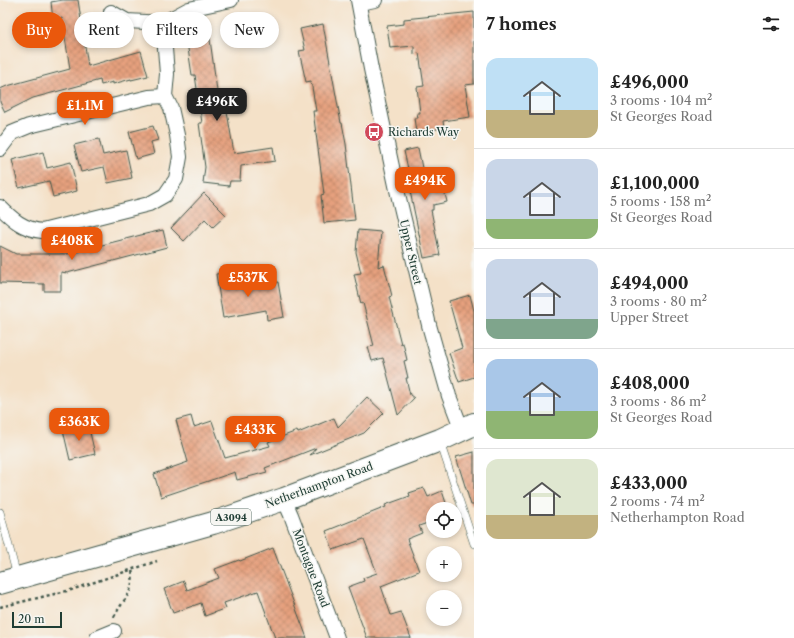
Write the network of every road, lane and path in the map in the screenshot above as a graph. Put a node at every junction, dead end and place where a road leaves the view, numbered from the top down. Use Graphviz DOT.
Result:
graph roads {
  1 [pos="231,0"];
  2 [pos="375,0"];
  3 [pos="358,1"];
  4 [pos="183,12"];
  5 [pos="165,48"];
  6 [pos="165,96"];
  7 [pos="0,149"];
  8 [pos="0,207"];
  9 [pos="468,427"];
  10 [pos="440,440"];
  11 [pos="284,499"];
  12 [pos="0,512"];
  13 [pos="474,544"];
  14 [pos="129,547"];
  15 [pos="9,581"];
  16 [pos="114,631"];
  17 [pos="97,638"];
  18 [pos="338,638"];
  1 -- 4 [label="street"];
  2 -- 3 [label="street"];
  3 -- 9 [label="street, Upper Street"];
  5 -- 6 [label="street"];
  6 -- 7 [label="street"];
  6 -- 8 [label="street"];
  9 -- 10 [label="main road, Netherhampton Road / A3094"];
  10 -- 11 [label="main road, Netherhampton Road / A3094"];
  10 -- 13 [label="lane"];
  11 -- 14 [label="main road, Netherhampton Road / A3094"];
  11 -- 18 [label="street, Montague Road"];
  12 -- 15 [label="lane"];
  14 -- 15 [label="main road, Netherhampton Road / A3094"];
  14 -- 16 [label="path"];
  16 -- 17 [label="street"];
}
